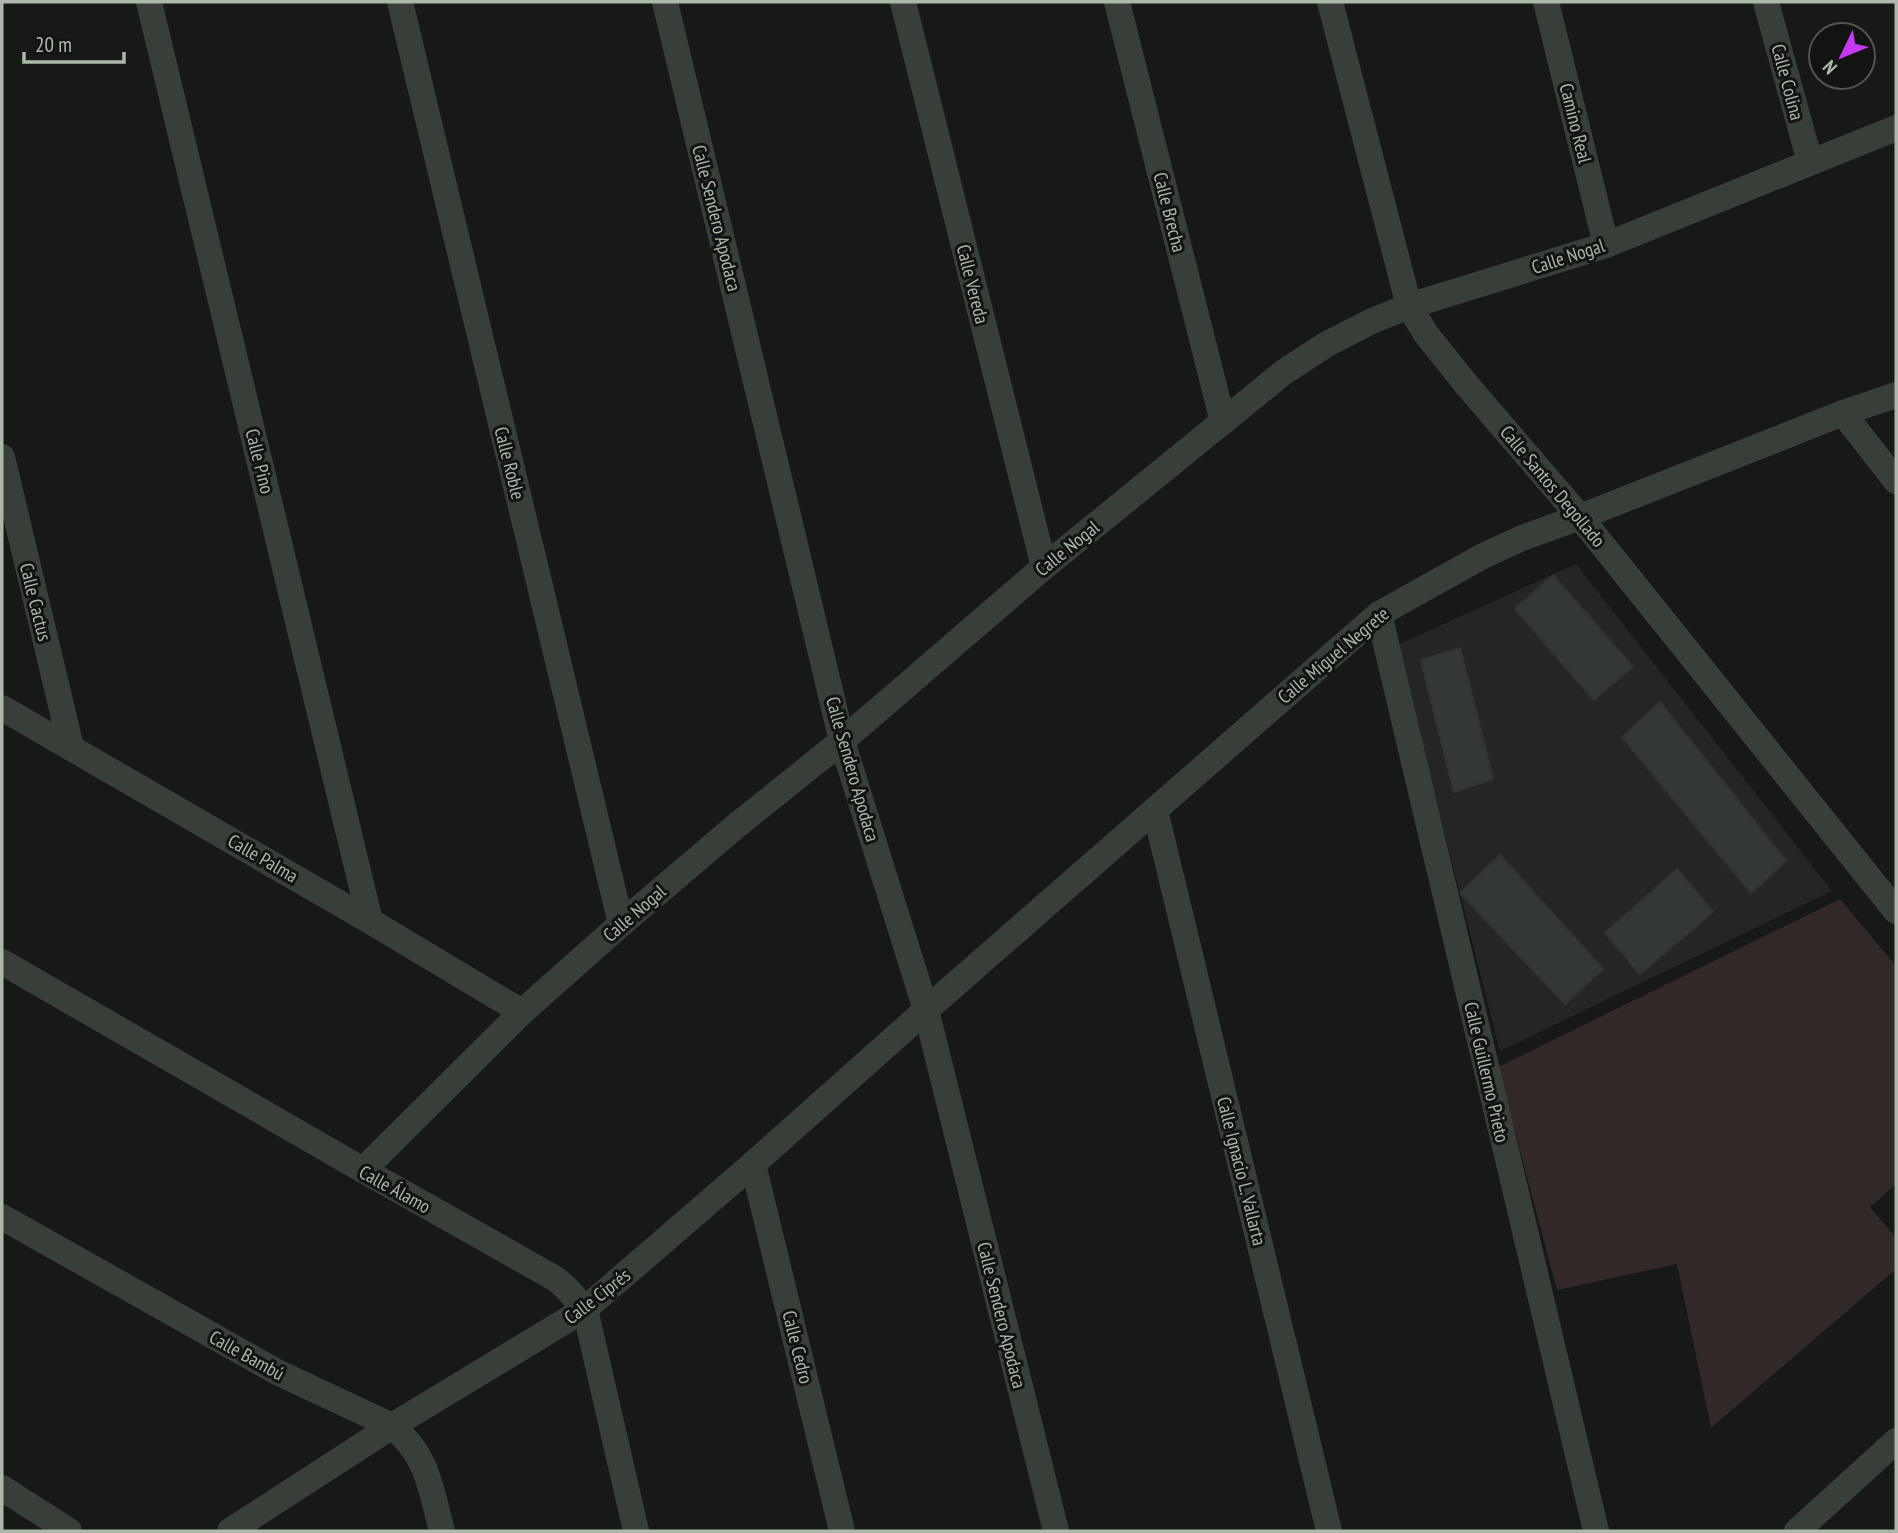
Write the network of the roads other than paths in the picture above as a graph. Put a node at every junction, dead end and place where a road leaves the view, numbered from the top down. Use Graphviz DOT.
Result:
graph roads {
  1 [pos="149,2"];
  2 [pos="400,2"];
  3 [pos="665,2"];
  4 [pos="903,2"];
  5 [pos="1117,2"];
  6 [pos="1330,2"];
  7 [pos="1546,2"];
  8 [pos="1766,2"];
  9 [pos="1896,128"];
  10 [pos="1810,162"];
  11 [pos="1606,245"];
  12 [pos="1409,306"];
  13 [pos="1896,395"];
  14 [pos="1843,413"];
  15 [pos="1223,422"];
  16 [pos="2,457"];
  17 [pos="1896,481"];
  18 [pos="1580,517"];
  19 [pos="1044,567"];
  20 [pos="1379,614"];
  21 [pos="2,708"];
  22 [pos="842,741"];
  23 [pos="71,747"];
  24 [pos="1155,810"];
  25 [pos="1896,911"];
  26 [pos="370,921"];
  27 [pos="621,924"];
  28 [pos="2,962"];
  29 [pos="926,1010"];
  30 [pos="522,1012"];
  31 [pos="754,1164"];
  32 [pos="363,1170"];
  33 [pos="2,1217"];
  34 [pos="585,1309"];
  35 [pos="392,1426"];
  36 [pos="1896,1441"];
  37 [pos="2,1488"];
  38 [pos="233,1530"];
  39 [pos="69,1531"];
  40 [pos="442,1531"];
  41 [pos="636,1531"];
  42 [pos="842,1531"];
  43 [pos="1056,1531"];
  44 [pos="1329,1531"];
  45 [pos="1596,1531"];
  46 [pos="1797,1531"];
  1 -- 26 [label="street, Calle Pino"];
  2 -- 27 [label="street, Calle Roble"];
  3 -- 22 [label="street, Calle Sendero Apodaca"];
  4 -- 19 [label="street, Calle Vereda"];
  5 -- 15 [label="street, Calle Brecha"];
  6 -- 12 [label="street, Calle Santos Degollado"];
  7 -- 11 [label="street, Camino Real"];
  8 -- 10 [label="street, Calle Colina"];
  9 -- 10 [label="street, Calle Nogal"];
  10 -- 11 [label="street, Calle Nogal"];
  11 -- 12 [label="street, Calle Nogal"];
  12 -- 15 [label="street, Calle Nogal"];
  12 -- 18 [label="street, Calle Santos Degollado"];
  13 -- 14 [label="street, Calle Miguel Negrete"];
  14 -- 17 [label="street"];
  14 -- 18 [label="street, Calle Miguel Negrete"];
  15 -- 19 [label="street, Calle Nogal"];
  16 -- 23 [label="street, Calle Cactus"];
  18 -- 20 [label="street, Calle Miguel Negrete"];
  18 -- 25 [label="street, Calle Santos Degollado"];
  19 -- 22 [label="street, Calle Nogal"];
  20 -- 24 [label="street, Calle Miguel Negrete"];
  20 -- 45 [label="street, Calle Guillermo Prieto"];
  21 -- 23 [label="street, Calle Palma"];
  22 -- 27 [label="street, Calle Nogal"];
  22 -- 29 [label="street, Calle Sendero Apodaca"];
  23 -- 26 [label="street, Calle Palma"];
  24 -- 29 [label="street, Calle Miguel Negrete"];
  24 -- 44 [label="street, Calle Ignacio L. Vallarta"];
  26 -- 30 [label="street, Calle Palma"];
  27 -- 30 [label="street, Calle Nogal"];
  28 -- 32 [label="street, Calle Álamo"];
  29 -- 31 [label="street, Calle Ciprés"];
  29 -- 43 [label="street, Calle Sendero Apodaca"];
  30 -- 32 [label="street, Calle Nogal"];
  31 -- 34 [label="street, Calle Ciprés"];
  31 -- 42 [label="street, Calle Cedro"];
  32 -- 34 [label="street, Calle Álamo"];
  33 -- 35 [label="street, Calle Bambú"];
  34 -- 35 [label="street, Calle Ciprés"];
  34 -- 41 [label="street"];
  35 -- 38 [label="street, Calle Ciprés"];
  35 -- 40 [label="street, Calle Bambú"];
  36 -- 46 [label="street"];
  37 -- 39 [label="street"];
}
